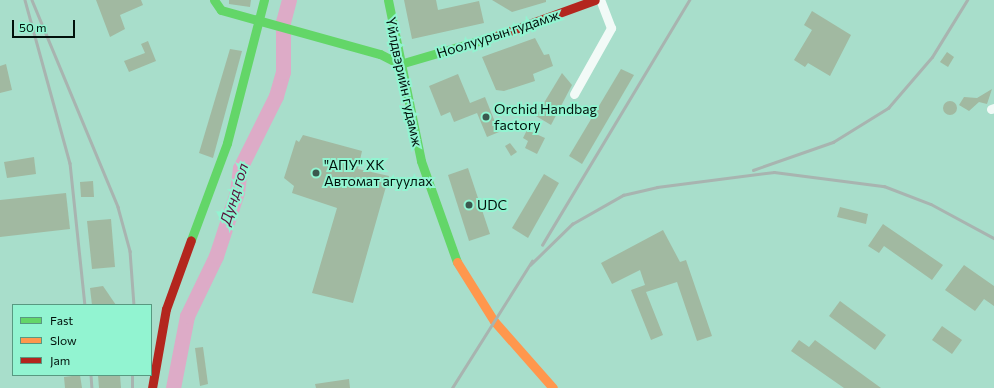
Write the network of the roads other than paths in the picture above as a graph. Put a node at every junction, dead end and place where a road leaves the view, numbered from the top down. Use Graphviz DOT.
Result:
graph roads {
  1 [pos="214,0"];
  2 [pos="264,0"];
  3 [pos="388,0"];
  4 [pos="595,0"];
  5 [pos="600,0"];
  6 [pos="263,23"];
  7 [pos="400,64"];
  8 [pos="574,94"];
  9 [pos="152,388"];
  10 [pos="553,388"];
  1 -- 6 [label="street"];
  2 -- 6 [label="street"];
  3 -- 7 [label="street, Yйлдвэрийн гудамж"];
  4 -- 7 [label="street, Ноолуурын гудамж"];
  5 -- 8 [label="street"];
  6 -- 7 [label="street"];
  6 -- 9 [label="street"];
  7 -- 10 [label="street, Yйлдвэрийн гудамж"];
}
